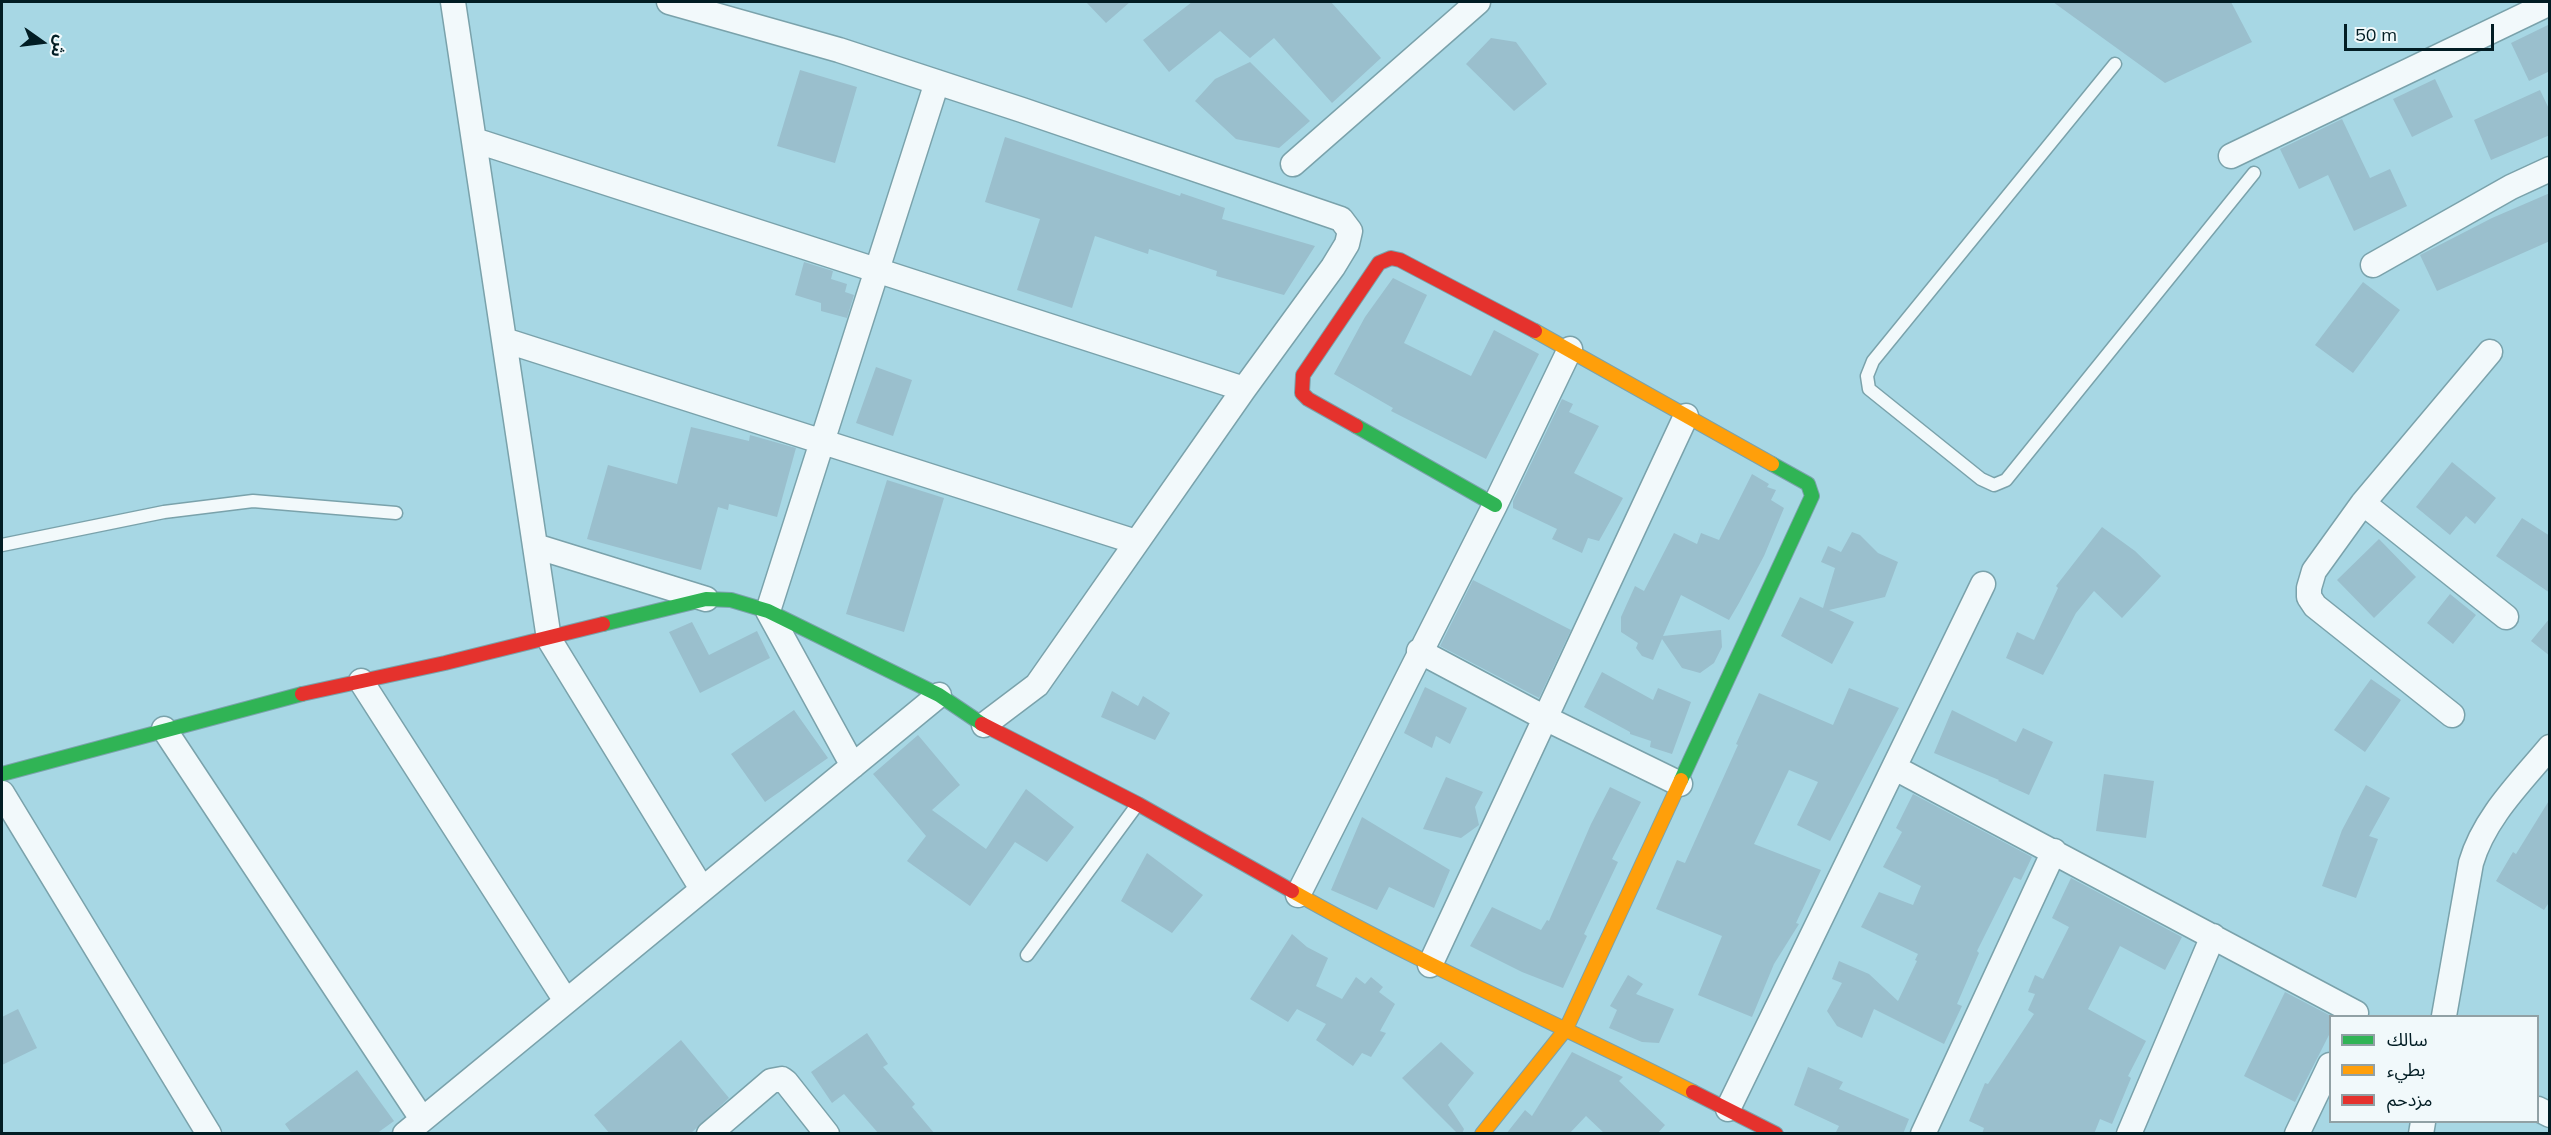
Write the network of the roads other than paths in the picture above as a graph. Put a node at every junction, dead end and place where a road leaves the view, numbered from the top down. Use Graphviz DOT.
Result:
graph roads {
  1 [pos="453,2"];
  2 [pos="669,2"];
  3 [pos="1478,2"];
  4 [pos="2550,3"];
  5 [pos="2115,64"];
  6 [pos="937,82"];
  7 [pos="474,140"];
  8 [pos="2231,156"];
  9 [pos="1293,164"];
  10 [pos="2550,169"];
  11 [pos="2254,173"];
  12 [pos="2373,265"];
  13 [pos="877,270"];
  14 [pos="504,340"];
  15 [pos="1570,349"];
  16 [pos="2490,352"];
  17 [pos="1244,389"];
  18 [pos="1686,416"];
  19 [pos="822,442"];
  20 [pos="2363,503"];
  21 [pos="1495,505"];
  22 [pos="396,513"];
  23 [pos="1136,543"];
  24 [pos="2,545"];
  25 [pos="535,546"];
  26 [pos="1983,584"];
  27 [pos="706,599"];
  28 [pos="768,611"];
  29 [pos="2506,617"];
  30 [pos="549,639"];
  31 [pos="1419,651"];
  32 [pos="361,681"];
  33 [pos="939,695"];
  34 [pos="2452,715"];
  35 [pos="1545,718"];
  36 [pos="984,725"];
  37 [pos="164,729"];
  38 [pos="2550,747"];
  39 [pos="853,766"];
  40 [pos="1895,768"];
  41 [pos="2,774"];
  42 [pos="1680,784"];
  43 [pos="2,793"];
  44 [pos="1138,804"];
  45 [pos="2054,850"];
  46 [pos="702,889"];
  47 [pos="1298,895"];
  48 [pos="2213,936"];
  49 [pos="1027,955"];
  50 [pos="1430,965"];
  51 [pos="566,1001"];
  52 [pos="2358,1015"];
  53 [pos="2444,1015"];
  54 [pos="1566,1029"];
  55 [pos="2329,1069"];
  56 [pos="1728,1109"];
  57 [pos="414,1126"];
  58 [pos="209,1134"];
  59 [pos="709,1134"];
  60 [pos="827,1134"];
  61 [pos="1482,1134"];
  62 [pos="1776,1134"];
  63 [pos="1923,1134"];
  64 [pos="2129,1134"];
  65 [pos="2296,1134"];
  1 -- 7 [label="street"];
  2 -- 6 [label="street"];
  3 -- 9 [label="street"];
  4 -- 8 [label="street"];
  5 -- 11 [label="lane"];
  6 -- 13 [label="street"];
  6 -- 17 [label="street"];
  7 -- 13 [label="street"];
  7 -- 14 [label="street"];
  10 -- 12 [label="street"];
  13 -- 17 [label="street"];
  13 -- 19 [label="street"];
  14 -- 19 [label="street"];
  14 -- 25 [label="street"];
  15 -- 18 [label="street"];
  15 -- 21 [label="street"];
  15 -- 21 [label="street"];
  16 -- 20 [label="street"];
  17 -- 23 [label="street"];
  18 -- 35 [label="street"];
  18 -- 42 [label="street"];
  19 -- 23 [label="street"];
  19 -- 28 [label="street"];
  20 -- 29 [label="street"];
  20 -- 34 [label="street"];
  21 -- 31 [label="street"];
  22 -- 24 [label="lane"];
  23 -- 36 [label="street"];
  25 -- 27 [label="street"];
  25 -- 30 [label="street"];
  26 -- 40 [label="street"];
  27 -- 28 [label="street"];
  27 -- 30 [label="street"];
  28 -- 33 [label="street"];
  28 -- 39 [label="street"];
  30 -- 32 [label="street"];
  30 -- 46 [label="street"];
  31 -- 35 [label="street"];
  31 -- 47 [label="street"];
  32 -- 37 [label="street"];
  32 -- 51 [label="street"];
  33 -- 36 [label="street"];
  33 -- 39 [label="street"];
  35 -- 42 [label="street"];
  35 -- 50 [label="street"];
  36 -- 44 [label="street"];
  37 -- 41 [label="street"];
  37 -- 57 [label="street"];
  38 -- 53 [label="street"];
  39 -- 46 [label="street"];
  40 -- 45 [label="street"];
  40 -- 56 [label="street"];
  42 -- 54 [label="street"];
  43 -- 58 [label="street"];
  44 -- 47 [label="street"];
  44 -- 49 [label="lane"];
  45 -- 48 [label="street"];
  45 -- 63 [label="street"];
  46 -- 51 [label="street"];
  47 -- 50 [label="street"];
  48 -- 52 [label="street"];
  48 -- 64 [label="street"];
  50 -- 54 [label="street"];
  51 -- 57 [label="street"];
  54 -- 56 [label="street"];
  54 -- 61 [label="street"];
  55 -- 65 [label="street"];
  56 -- 62 [label="street"];
  59 -- 60 [label="street"];
}
